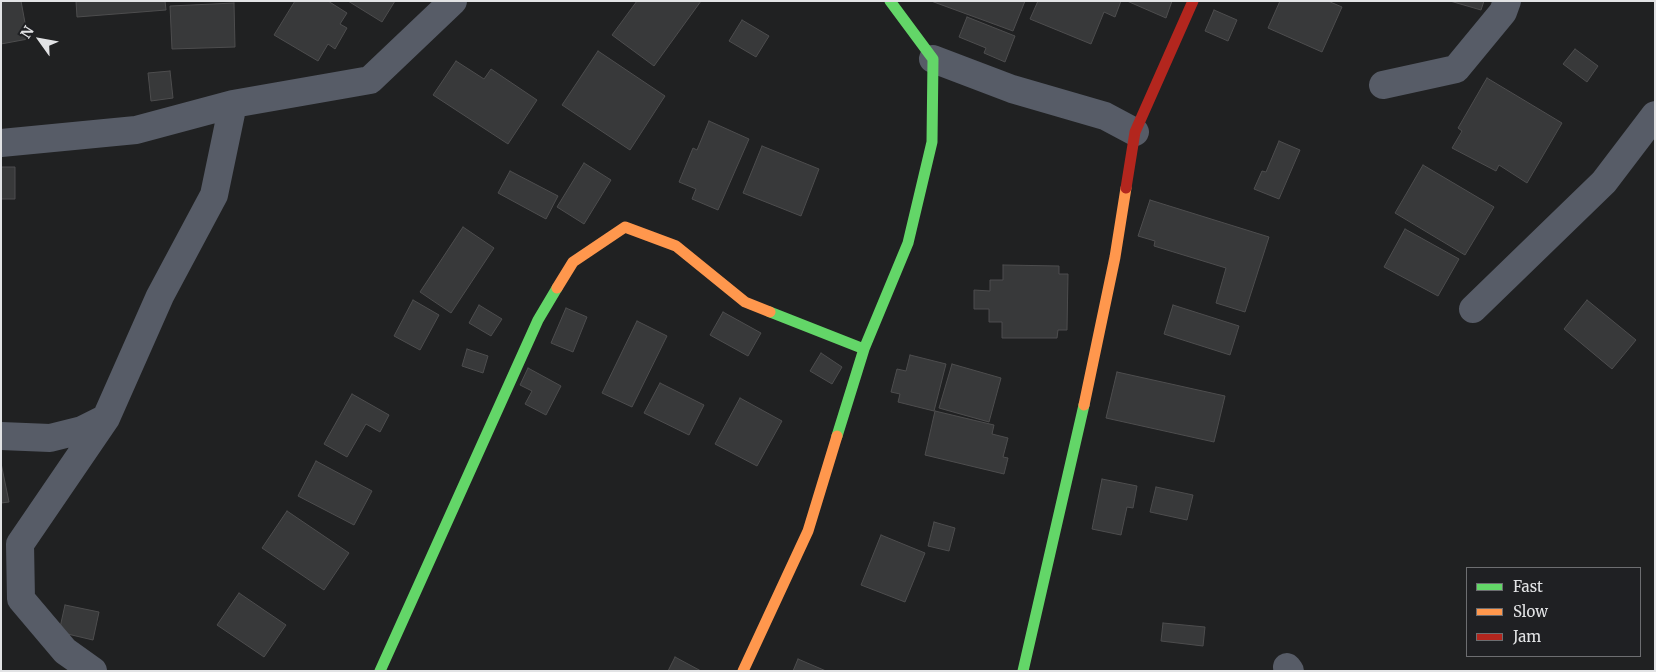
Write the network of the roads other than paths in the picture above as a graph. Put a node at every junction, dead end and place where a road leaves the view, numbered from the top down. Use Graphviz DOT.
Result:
graph roads {
  1 [pos="453,1"];
  2 [pos="890,1"];
  3 [pos="1193,1"];
  4 [pos="1507,1"];
  5 [pos="933,59"];
  6 [pos="1383,85"];
  7 [pos="233,104"];
  8 [pos="1655,115"];
  9 [pos="1135,132"];
  10 [pos="1,143"];
  11 [pos="1473,309"];
  12 [pos="864,348"];
  13 [pos="106,418"];
  14 [pos="1,436"];
  15 [pos="93,671"];
  16 [pos="380,671"];
  17 [pos="743,671"];
  18 [pos="1023,671"];
  1 -- 7 [label="street"];
  2 -- 5 [label="street"];
  3 -- 9 [label="street"];
  4 -- 6 [label="street"];
  5 -- 9 [label="street"];
  5 -- 12 [label="street"];
  7 -- 10 [label="street"];
  7 -- 13 [label="street"];
  8 -- 11 [label="street"];
  9 -- 18 [label="street"];
  12 -- 16 [label="street"];
  12 -- 17 [label="street"];
  13 -- 14 [label="street"];
  13 -- 15 [label="street"];
}
